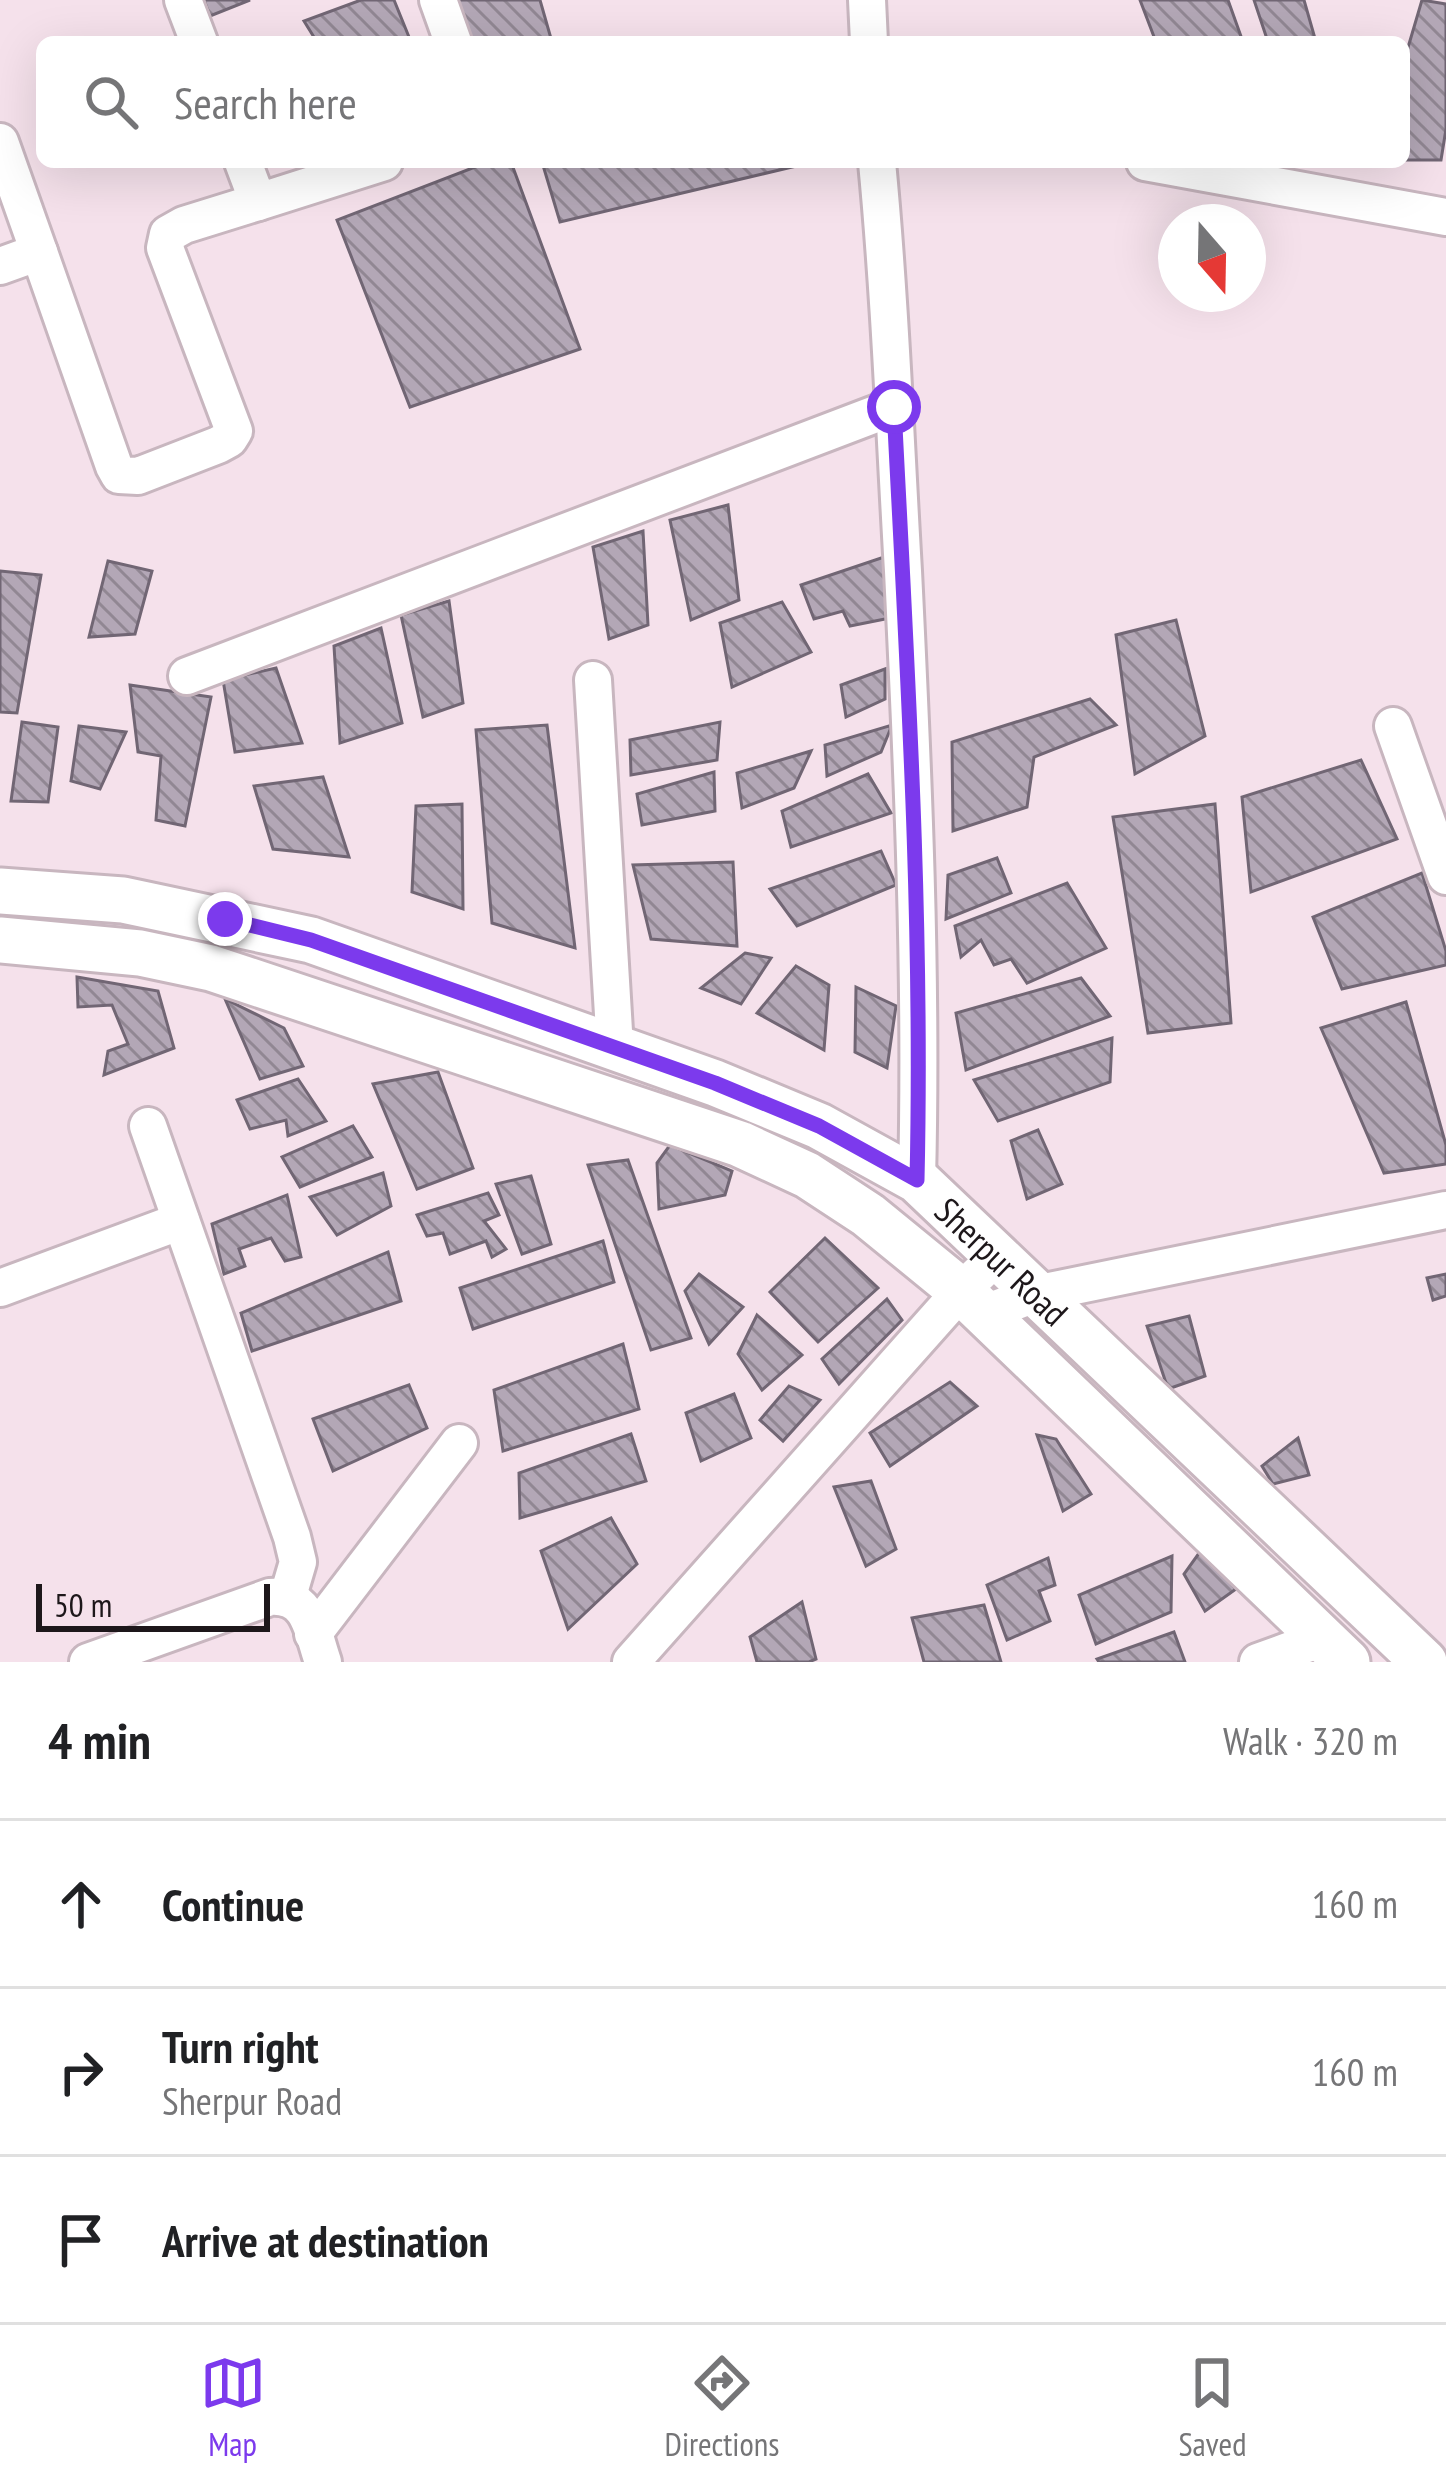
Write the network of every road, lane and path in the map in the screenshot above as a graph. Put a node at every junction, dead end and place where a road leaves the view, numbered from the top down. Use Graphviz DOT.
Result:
graph roads {
  1 [pos="183,0"];
  2 [pos="438,0"];
  3 [pos="867,0"];
  4 [pos="197,36"];
  5 [pos="451,36"];
  6 [pos="869,36"];
  7 [pos="0,142"];
  8 [pos="245,168"];
  9 [pos="364,168"];
  10 [pos="877,168"];
  11 [pos="1177,168"];
  12 [pos="258,202"];
  13 [pos="1446,218"];
  14 [pos="39,252"];
  15 [pos="0,266"];
  16 [pos="894,407"];
  17 [pos="187,676"];
  18 [pos="593,680"];
  19 [pos="1394,725"];
  20 [pos="1446,876"];
  21 [pos="0,890"];
  22 [pos="0,940"];
  23 [pos="615,1048"];
  24 [pos="148,1126"];
  25 [pos="917,1180"];
  26 [pos="1446,1210"];
  27 [pos="181,1221"];
  28 [pos="997,1257"];
  29 [pos="0,1288"];
  30 [pos="1035,1294"];
  31 [pos="973,1302"];
  32 [pos="460,1443"];
  33 [pos="288,1596"];
  34 [pos="1379,1621"];
  35 [pos="1446,1631"];
  36 [pos="318,1648"];
  37 [pos="1335,1650"];
  38 [pos="88,1662"];
  39 [pos="631,1662"];
  40 [pos="1258,1662"];
  41 [pos="1424,1662"];
  1 -- 4 [label="street"];
  2 -- 5 [label="street"];
  3 -- 6 [label="street"];
  7 -- 14 [label="street"];
  8 -- 12 [label="street"];
  9 -- 12 [label="street"];
  10 -- 16 [label="street"];
  11 -- 13 [label="street"];
  12 -- 14 [label="street"];
  14 -- 15 [label="street"];
  16 -- 17 [label="street"];
  16 -- 25 [label="street"];
  18 -- 23 [label="street"];
  19 -- 20 [label="street"];
  21 -- 23 [label="street, Sherpur Road"];
  22 -- 31 [label="street, Sherpur Road"];
  23 -- 25 [label="street, Sherpur Road"];
  24 -- 27 [label="street"];
  25 -- 28 [label="street, Sherpur Road"];
  26 -- 30 [label="street"];
  27 -- 29 [label="street"];
  27 -- 33 [label="street"];
  28 -- 30 [label="street, Sherpur Road"];
  28 -- 31 [label="street"];
  30 -- 31 [label="street"];
  30 -- 34 [label="street, Sherpur Road"];
  31 -- 37 [label="street, Sherpur Road"];
  31 -- 39 [label="street"];
  32 -- 36 [label="street"];
  33 -- 36 [label="street"];
  33 -- 38 [label="street"];
  34 -- 35 [label="street"];
  34 -- 37 [label="street"];
  34 -- 41 [label="street, Sherpur Road"];
  37 -- 40 [label="street"];
}
